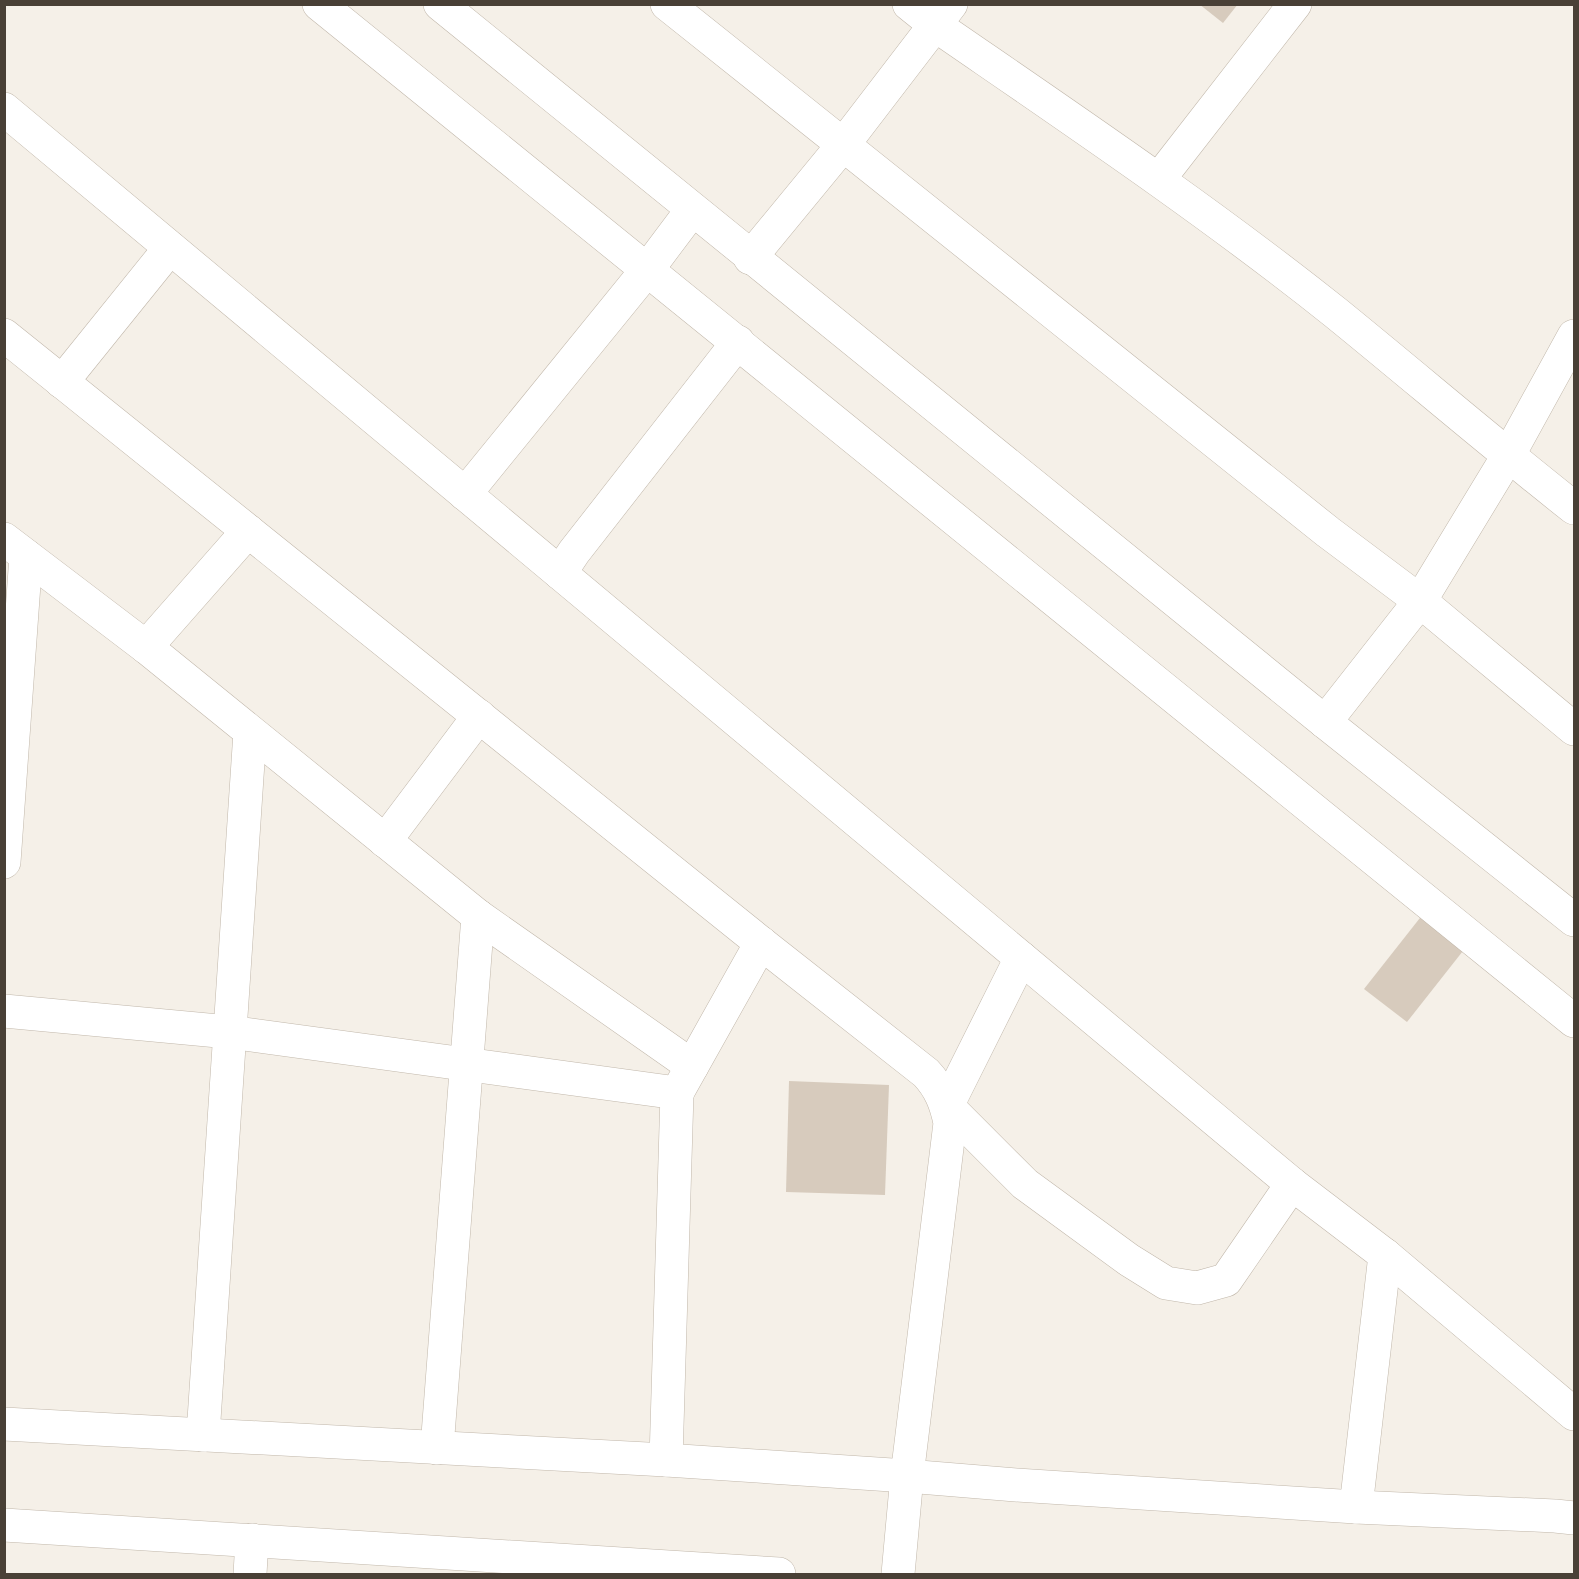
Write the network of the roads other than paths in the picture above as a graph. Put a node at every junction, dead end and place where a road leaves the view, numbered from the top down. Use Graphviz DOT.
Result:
graph roads {
  1 [pos="320,4"];
  2 [pos="440,4"];
  3 [pos="667,4"];
  4 [pos="909,4"];
  5 [pos="1295,4"];
  6 [pos="943,15"];
  7 [pos="4,109"];
  8 [pos="843,145"];
  9 [pos="1159,179"];
  10 [pos="692,210"];
  11 [pos="170,248"];
  12 [pos="750,258"];
  13 [pos="647,270"];
  14 [pos="4,335"];
  15 [pos="1575,336"];
  16 [pos="738,342"];
  17 [pos="62,382"];
  18 [pos="1508,456"];
  19 [pos="465,494"];
  20 [pos="1575,508"];
  21 [pos="248,531"];
  22 [pos="15,548"];
  23 [pos="560,573"];
  24 [pos="1420,601"];
  25 [pos="146,647"];
  26 [pos="479,716"];
  27 [pos="1325,722"];
  28 [pos="1575,729"];
  29 [pos="250,732"];
  30 [pos="8,748"];
  31 [pos="385,841"];
  32 [pos="4,862"];
  33 [pos="478,915"];
  34 [pos="1575,920"];
  35 [pos="761,943"];
  36 [pos="1022,958"];
  37 [pos="4,1011"];
  38 [pos="1575,1021"];
  39 [pos="229,1032"];
  40 [pos="466,1063"];
  41 [pos="685,1079"];
  42 [pos="947,1106"];
  43 [pos="1292,1184"];
  44 [pos="1385,1255"];
  45 [pos="1575,1414"];
  46 [pos="4,1424"];
  47 [pos="203,1435"];
  48 [pos="437,1448"];
  49 [pos="666,1460"];
  50 [pos="907,1476"];
  51 [pos="1356,1507"];
  52 [pos="1575,1518"];
  53 [pos="4,1525"];
  54 [pos="252,1540"];
  55 [pos="393,1562"];
  56 [pos="686,1571"];
  57 [pos="250,1575"];
  58 [pos="779,1575"];
  59 [pos="898,1575"];
  1 -- 13 [label="street"];
  2 -- 10 [label="street"];
  3 -- 8 [label="street"];
  4 -- 6 [label="street"];
  5 -- 9 [label="street"];
  6 -- 8 [label="street"];
  6 -- 9 [label="street"];
  7 -- 11 [label="street"];
  8 -- 12 [label="street"];
  8 -- 24 [label="street"];
  9 -- 18 [label="street"];
  10 -- 12 [label="street"];
  10 -- 13 [label="street"];
  11 -- 17 [label="street"];
  11 -- 19 [label="street"];
  12 -- 27 [label="street"];
  13 -- 16 [label="street"];
  13 -- 19 [label="street"];
  14 -- 17 [label="street"];
  15 -- 18 [label="street"];
  16 -- 23 [label="street"];
  16 -- 38 [label="street"];
  17 -- 21 [label="street"];
  18 -- 20 [label="street"];
  18 -- 24 [label="street"];
  19 -- 23 [label="street"];
  21 -- 25 [label="street"];
  21 -- 26 [label="street"];
  22 -- 25 [label="street"];
  22 -- 30 [label="street"];
  23 -- 36 [label="street"];
  24 -- 27 [label="street"];
  24 -- 28 [label="street"];
  25 -- 29 [label="street"];
  26 -- 31 [label="street"];
  26 -- 35 [label="street"];
  27 -- 34 [label="street"];
  29 -- 31 [label="street"];
  29 -- 39 [label="street"];
  30 -- 32 [label="street"];
  31 -- 33 [label="street"];
  33 -- 40 [label="street"];
  33 -- 41 [label="street"];
  35 -- 41 [label="street"];
  35 -- 42 [label="street"];
  36 -- 42 [label="street"];
  36 -- 43 [label="street"];
  37 -- 39 [label="street"];
  39 -- 40 [label="street"];
  39 -- 47 [label="street"];
  40 -- 41 [label="street"];
  40 -- 48 [label="street"];
  41 -- 49 [label="street"];
  42 -- 43 [label="street"];
  42 -- 50 [label="street"];
  43 -- 44 [label="street"];
  44 -- 45 [label="street"];
  44 -- 51 [label="street"];
  46 -- 47 [label="street"];
  47 -- 48 [label="street"];
  48 -- 49 [label="street"];
  49 -- 50 [label="street"];
  50 -- 51 [label="street"];
  50 -- 59 [label="street"];
  51 -- 52 [label="street"];
  53 -- 54 [label="street"];
  54 -- 55 [label="street"];
  54 -- 57 [label="street"];
  55 -- 56 [label="street"];
  56 -- 58 [label="street"];
}
